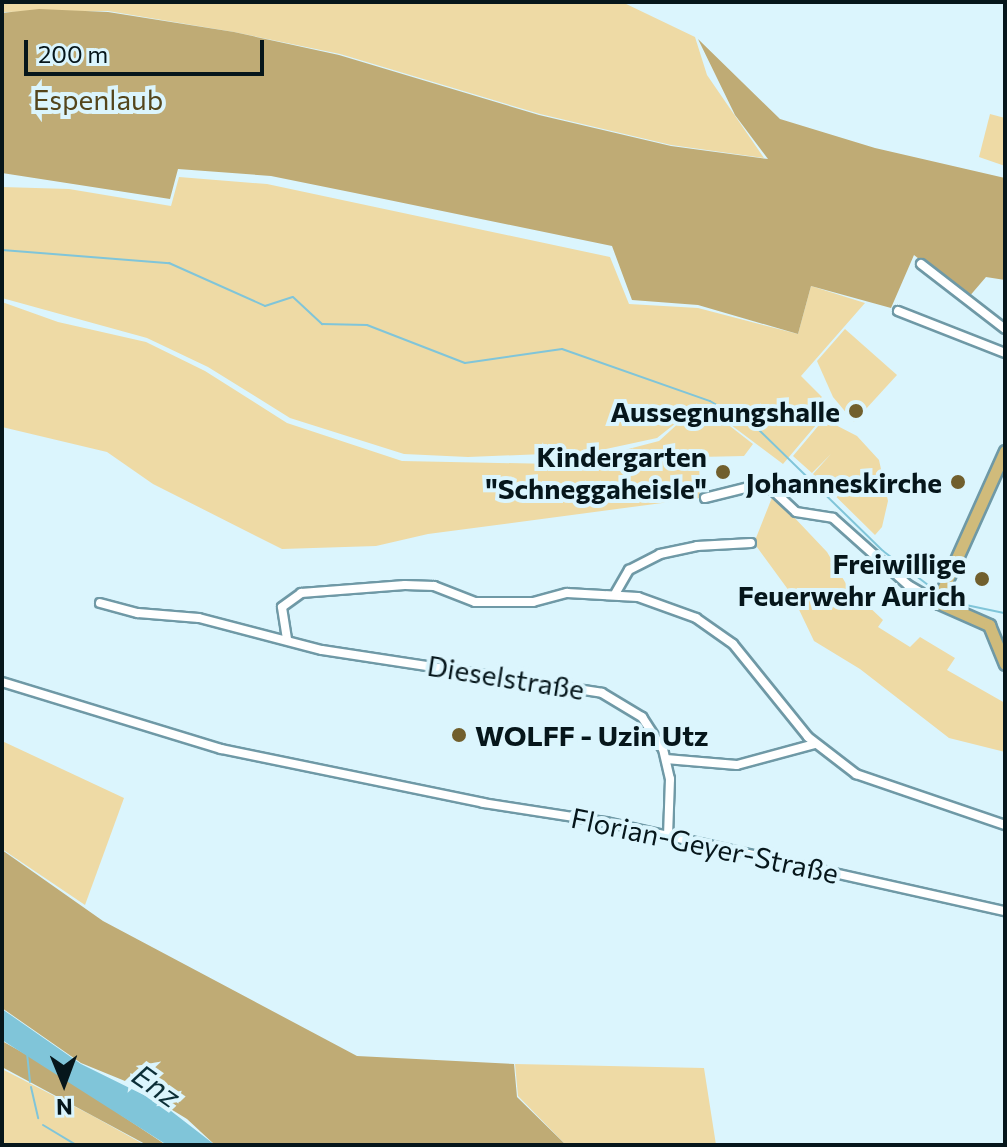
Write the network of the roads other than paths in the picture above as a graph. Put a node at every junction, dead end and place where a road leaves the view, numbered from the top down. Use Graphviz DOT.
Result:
graph roads {
  1 [pos="921,264"];
  2 [pos="898,311"];
  3 [pos="1005,329"];
  4 [pos="1005,353"];
  5 [pos="1005,451"];
  6 [pos="705,498"];
  7 [pos="751,543"];
  8 [pos="615,594"];
  9 [pos="940,597"];
  10 [pos="100,603"];
  11 [pos="287,639"];
  12 [pos="1005,664"];
  13 [pos="2,682"];
  14 [pos="815,744"];
  15 [pos="666,759"];
  16 [pos="1005,825"];
  17 [pos="668,836"];
  18 [pos="1005,911"];
  1 -- 3 [label="street"];
  2 -- 4 [label="street"];
  5 -- 9 [label="main road"];
  6 -- 9 [label="street"];
  7 -- 8 [label="street"];
  8 -- 11 [label="street"];
  8 -- 14 [label="street"];
  9 -- 12 [label="main road"];
  10 -- 11 [label="street, Dieselstraße"];
  11 -- 15 [label="street, Dieselstraße"];
  13 -- 17 [label="street, Florian-Geyer-Straße"];
  14 -- 15 [label="street"];
  14 -- 16 [label="street"];
  15 -- 17 [label="street, Dieselstraße"];
  17 -- 18 [label="street, Florian-Geyer-Straße"];
}
